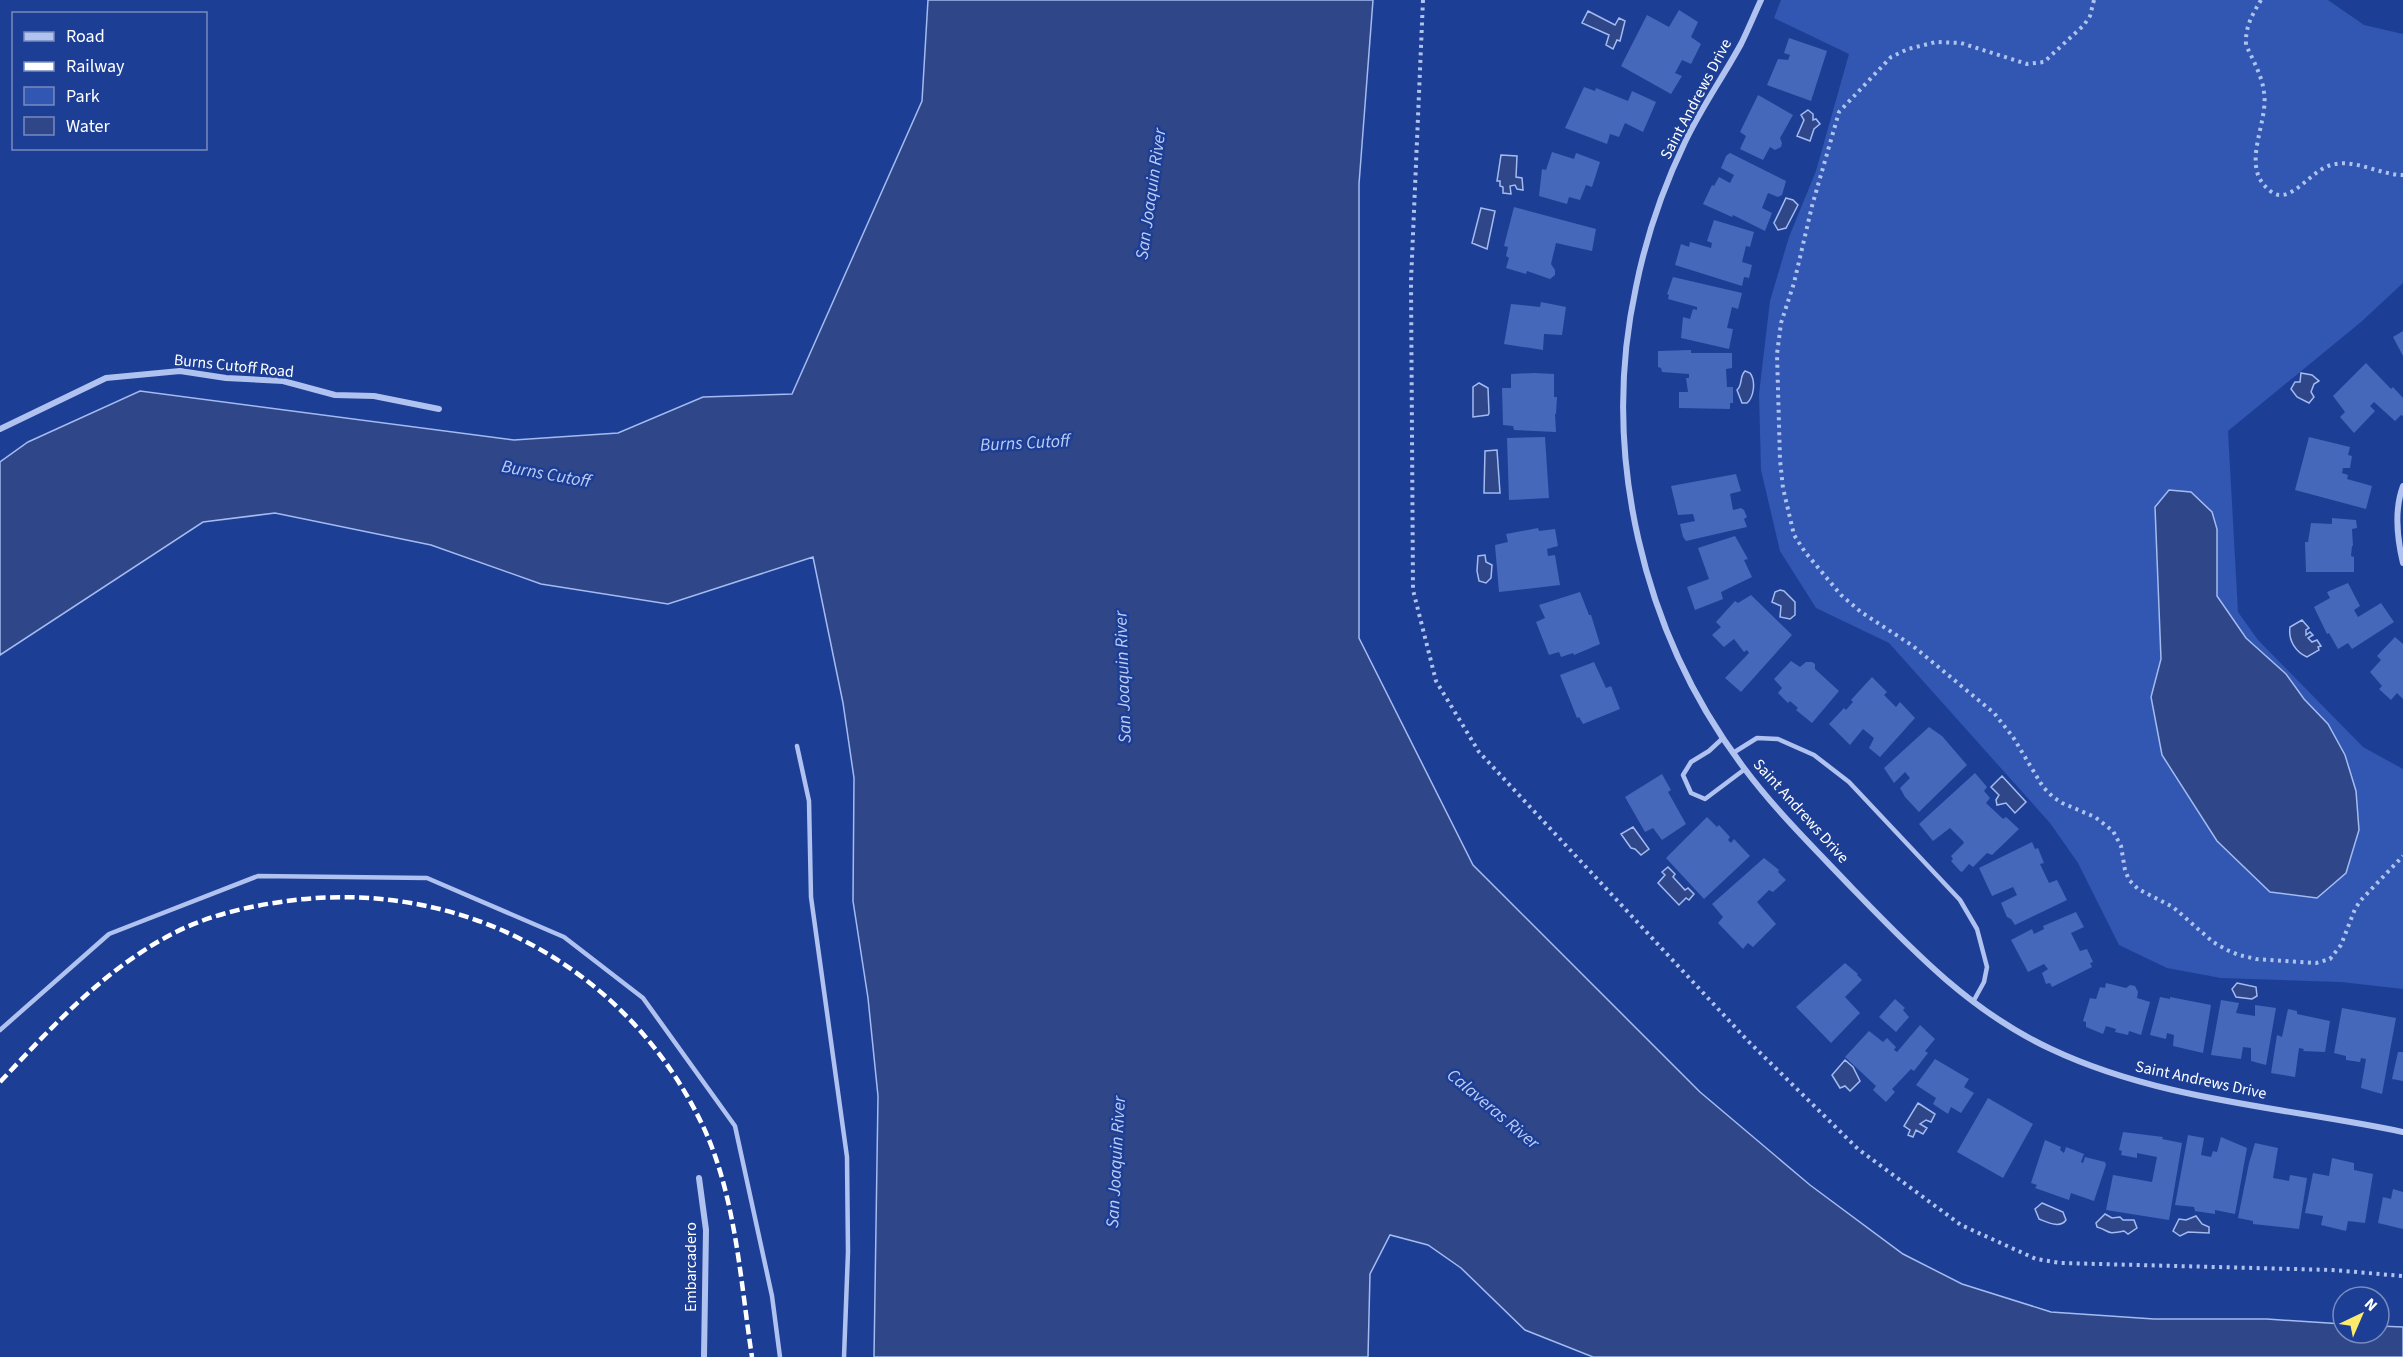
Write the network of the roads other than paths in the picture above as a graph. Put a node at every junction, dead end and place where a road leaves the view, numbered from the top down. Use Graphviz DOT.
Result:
graph roads {
  1 [pos="1761,0"];
  2 [pos="439,410"];
  3 [pos="0,429"];
  4 [pos="2403,486"];
  5 [pos="2403,563"];
  6 [pos="1723,738"];
  7 [pos="797,746"];
  8 [pos="1733,753"];
  9 [pos="1745,770"];
  10 [pos="1973,1002"];
  11 [pos="0,1029"];
  12 [pos="2403,1132"];
  13 [pos="699,1178"];
  14 [pos="704,1357"];
  15 [pos="780,1357"];
  16 [pos="844,1357"];
  1 -- 6 [label="street, Saint Andrews Drive"];
  2 -- 3 [label="street, Burns Cutoff Road"];
  4 -- 5 [label="street"];
  6 -- 8 [label="street, Saint Andrews Drive"];
  6 -- 9 [label="lane"];
  7 -- 16 [label="lane"];
  8 -- 9 [label="street, Saint Andrews Drive"];
  8 -- 10 [label="lane"];
  9 -- 10 [label="street, Saint Andrews Drive"];
  10 -- 12 [label="street, Saint Andrews Drive"];
  11 -- 15 [label="lane"];
  13 -- 14 [label="street, Embarcadero"];
}
